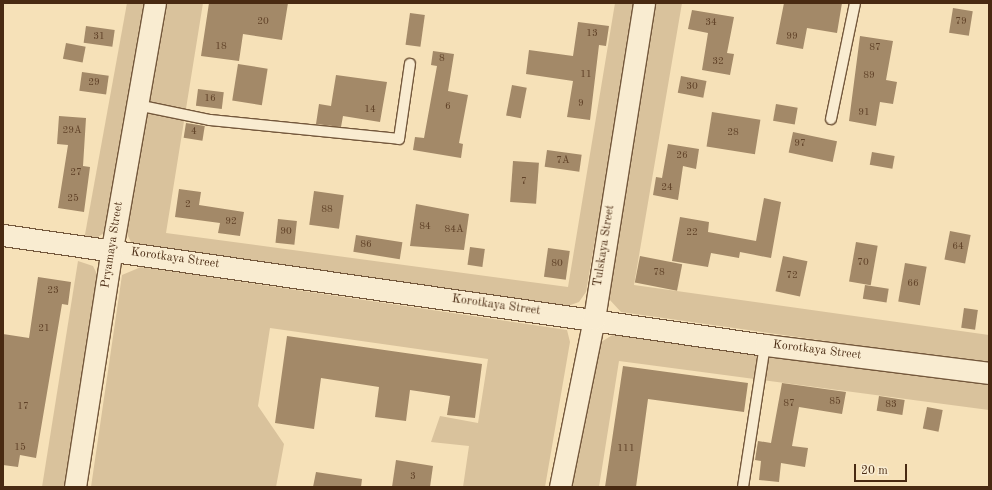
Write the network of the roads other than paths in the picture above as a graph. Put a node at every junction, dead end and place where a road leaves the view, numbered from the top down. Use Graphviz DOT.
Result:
graph roads {
  1 [pos="155,3"];
  2 [pos="644,3"];
  3 [pos="855,3"];
  4 [pos="410,64"];
  5 [pos="137,105"];
  6 [pos="831,119"];
  7 [pos="3,235"];
  8 [pos="112,249"];
  9 [pos="594,320"];
  10 [pos="765,345"];
  11 [pos="989,373"];
  12 [pos="75,487"];
  13 [pos="560,487"];
  14 [pos="743,487"];
  1 -- 5 [label="street, Pryamaya Street"];
  2 -- 9 [label="street, Tulskaya Street"];
  3 -- 6 [label="lane"];
  4 -- 5 [label="lane"];
  5 -- 8 [label="street, Pryamaya Street"];
  7 -- 8 [label="street, Korotkaya Street"];
  8 -- 9 [label="street, Korotkaya Street"];
  8 -- 12 [label="street, Pryamaya Street"];
  9 -- 10 [label="street, Korotkaya Street"];
  9 -- 13 [label="street, Tulskaya Street"];
  10 -- 11 [label="street, Korotkaya Street"];
  10 -- 14 [label="lane"];
}
